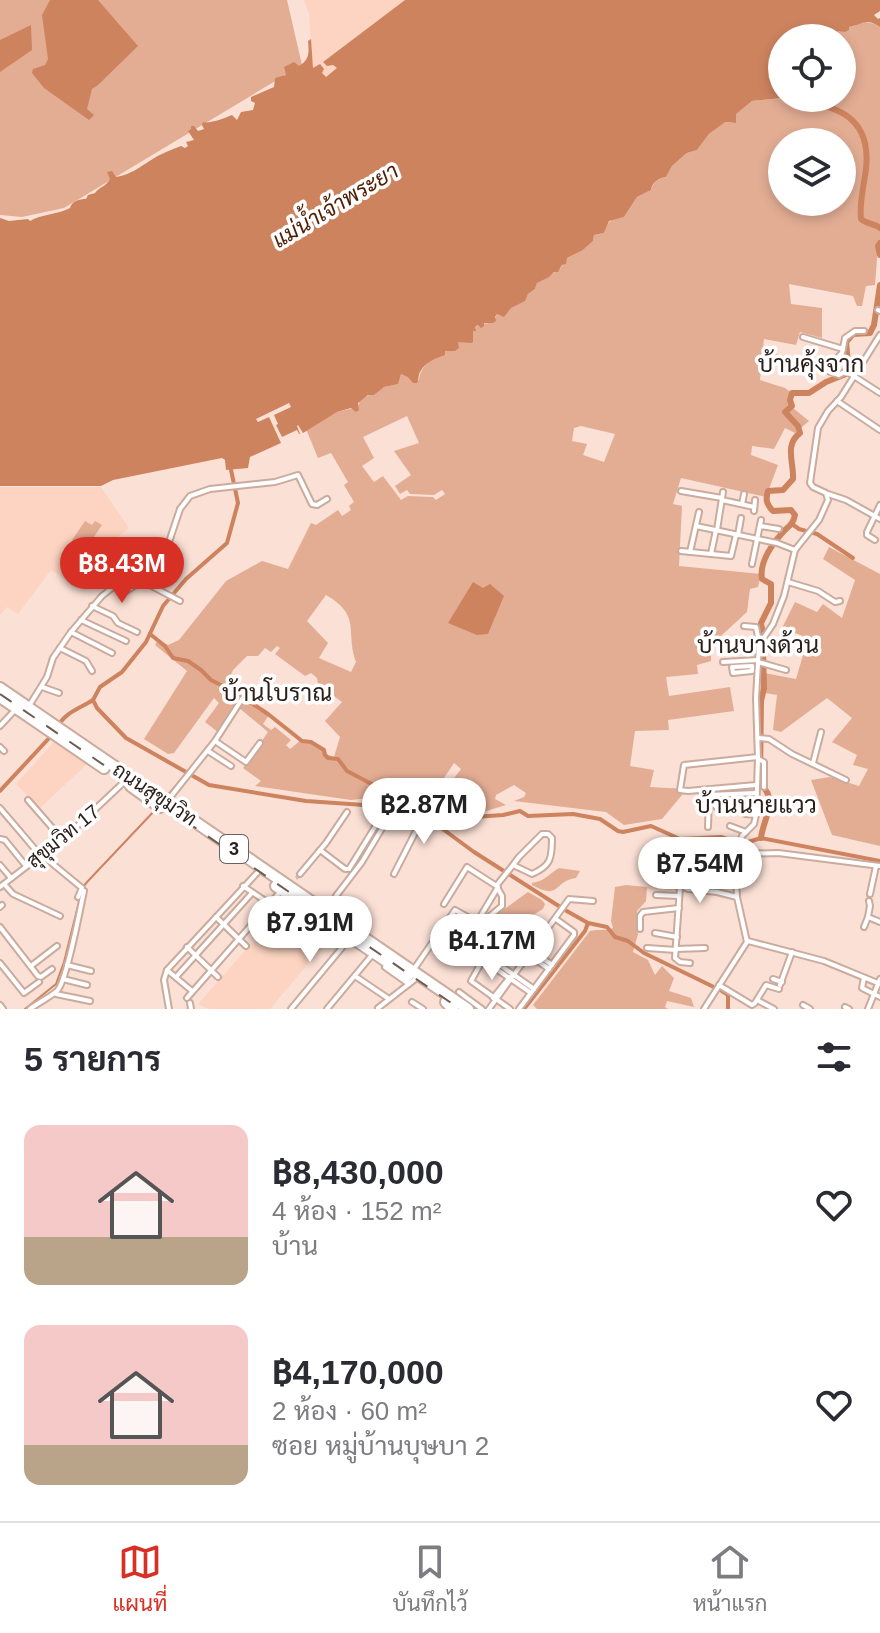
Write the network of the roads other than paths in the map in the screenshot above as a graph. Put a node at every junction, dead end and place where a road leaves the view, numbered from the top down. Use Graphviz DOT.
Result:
graph roads {
  1 [pos="864,331"];
  2 [pos="880,335"];
  3 [pos="803,337"];
  4 [pos="843,349"];
  5 [pos="770,357"];
  6 [pos="832,371"];
  7 [pos="849,373"];
  8 [pos="880,393"];
  9 [pos="837,401"];
  10 [pos="880,430"];
  11 [pos="681,491"];
  12 [pos="826,493"];
  13 [pos="744,494"];
  14 [pos="722,496"];
  15 [pos="327,499"];
  16 [pos="755,500"];
  17 [pos="742,504"];
  18 [pos="880,505"];
  19 [pos="699,512"];
  20 [pos="877,517"];
  21 [pos="741,518"];
  22 [pos="696,526"];
  23 [pos="779,529"];
  24 [pos="716,530"];
  25 [pos="737,535"];
  26 [pos="757,539"];
  27 [pos="875,540"];
  28 [pos="795,550"];
  29 [pos="681,551"];
  30 [pos="690,552"];
  31 [pos="711,554"];
  32 [pos="98,561"];
  33 [pos="752,564"];
  34 [pos="788,582"];
  35 [pos="118,583"];
  36 [pos="179,600"];
  37 [pos="840,601"];
  38 [pos="92,606"];
  39 [pos="81,620"];
  40 [pos="744,626"];
  41 [pos="71,632"];
  42 [pos="137,632"];
  43 [pos="126,641"];
  44 [pos="760,641"];
  45 [pos="59,648"];
  46 [pos="112,653"];
  47 [pos="723,662"];
  48 [pos="759,663"];
  49 [pos="786,670"];
  50 [pos="92,671"];
  51 [pos="42,687"];
  52 [pos="0,688"];
  53 [pos="59,693"];
  54 [pos="0,697"];
  55 [pos="242,699"];
  56 [pos="22,708"];
  57 [pos="2,720"];
  58 [pos="0,726"];
  59 [pos="821,732"];
  60 [pos="760,738"];
  61 [pos="215,741"];
  62 [pos="260,743"];
  63 [pos="208,751"];
  64 [pos="759,759"];
  65 [pos="813,763"];
  66 [pos="231,766"];
  67 [pos="846,780"];
  68 [pos="124,782"];
  69 [pos="756,785"];
  70 [pos="764,787"];
  71 [pos="756,793"];
  72 [pos="28,800"];
  73 [pos="166,802"];
  74 [pos="716,807"];
  75 [pos="0,808"];
  76 [pos="347,812"];
  77 [pos="370,815"];
  78 [pos="756,815"];
  79 [pos="730,826"];
  80 [pos="708,827"];
  81 [pos="746,832"];
  82 [pos="0,839"];
  83 [pos="62,839"];
  84 [pos="680,848"];
  85 [pos="320,850"];
  86 [pos="736,853"];
  87 [pos="40,854"];
  88 [pos="0,865"];
  89 [pos="513,865"];
  90 [pos="26,866"];
  91 [pos="878,866"];
  92 [pos="257,873"];
  93 [pos="394,874"];
  94 [pos="11,878"];
  95 [pos="294,881"];
  96 [pos="2,886"];
  97 [pos="243,886"];
  98 [pos="498,887"];
  99 [pos="680,887"];
  100 [pos="84,891"];
  101 [pos="252,893"];
  102 [pos="870,894"];
  103 [pos="656,895"];
  104 [pos="679,896"];
  105 [pos="78,897"];
  106 [pos="737,897"];
  107 [pos="439,900"];
  108 [pos="593,901"];
  109 [pos="869,901"];
  110 [pos="270,904"];
  111 [pos="331,904"];
  112 [pos="444,904"];
  113 [pos="679,908"];
  114 [pos="455,910"];
  115 [pos="60,916"];
  116 [pos="216,917"];
  117 [pos="868,917"];
  118 [pos="529,918"];
  119 [pos="556,918"];
  120 [pos="477,922"];
  121 [pos="880,922"];
  122 [pos="223,924"];
  123 [pos="0,927"];
  124 [pos="864,927"];
  125 [pos="640,929"];
  126 [pos="547,931"];
  127 [pos="655,933"];
  128 [pos="677,937"];
  129 [pos="238,938"];
  130 [pos="350,938"];
  131 [pos="748,941"];
  132 [pos="57,946"];
  133 [pos="246,946"];
  134 [pos="187,947"];
  135 [pos="647,948"];
  136 [pos="705,948"];
  137 [pos="488,950"];
  138 [pos="676,950"];
  139 [pos="792,952"];
  140 [pos="530,953"];
  141 [pos="195,955"];
  142 [pos="374,957"];
  143 [pos="0,963"];
  144 [pos="690,963"];
  145 [pos="67,965"];
  146 [pos="31,966"];
  147 [pos="385,967"];
  148 [pos="550,967"];
  149 [pos="52,969"];
  150 [pos="167,970"];
  151 [pos="211,970"];
  152 [pos="91,971"];
  153 [pos="513,975"];
  154 [pos="355,976"];
  155 [pos="176,977"];
  156 [pos="218,977"];
  157 [pos="865,977"];
  158 [pos="412,978"];
  159 [pos="63,979"];
  160 [pos="773,979"];
  161 [pos="39,982"];
  162 [pos="880,982"];
  163 [pos="87,985"];
  164 [pos="780,985"];
  165 [pos="718,988"];
  166 [pos="192,991"];
  167 [pos="533,991"];
  168 [pos="437,992"];
  169 [pos="459,992"];
  170 [pos="53,993"];
  171 [pos="877,995"];
  172 [pos="495,998"];
  173 [pos="389,999"];
  174 [pos="757,1000"];
  175 [pos="90,1001"];
  176 [pos="412,1002"];
  177 [pos="189,1003"];
  178 [pos="803,1005"];
  179 [pos="450,1006"];
  180 [pos="378,1008"];
  181 [pos="30,1009"];
  182 [pos="169,1009"];
  183 [pos="291,1009"];
  184 [pos="327,1009"];
  185 [pos="423,1009"];
  186 [pos="468,1009"];
  187 [pos="486,1009"];
  188 [pos="510,1009"];
  189 [pos="519,1009"];
  190 [pos="704,1009"];
  191 [pos="774,1009"];
  192 [pos="810,1009"];
  193 [pos="868,1009"];
  1 -- 4 [label="street"];
  2 -- 7 [label="street"];
  3 -- 4 [label="street"];
  4 -- 6 [label="street"];
  5 -- 6 [label="street"];
  6 -- 7 [label="street"];
  7 -- 8 [label="street"];
  7 -- 9 [label="street"];
  9 -- 10 [label="street"];
  9 -- 12 [label="street"];
  11 -- 14 [label="street"];
  12 -- 20 [label="street"];
  12 -- 28 [label="street"];
  13 -- 17 [label="street"];
  14 -- 17 [label="street"];
  14 -- 24 [label="street"];
  15 -- 35 [label="street"];
  16 -- 17 [label="street"];
  18 -- 20 [label="street"];
  19 -- 22 [label="street"];
  20 -- 27 [label="street"];
  21 -- 25 [label="street"];
  22 -- 24 [label="street"];
  22 -- 30 [label="street"];
  23 -- 26 [label="street"];
  24 -- 25 [label="street"];
  24 -- 31 [label="street"];
  25 -- 26 [label="street"];
  25 -- 31 [label="street"];
  26 -- 28 [label="street"];
  26 -- 33 [label="street"];
  28 -- 34 [label="street"];
  29 -- 30 [label="street"];
  30 -- 31 [label="street"];
  32 -- 35 [label="street"];
  34 -- 37 [label="street"];
  34 -- 44 [label="street"];
  35 -- 36 [label="street"];
  35 -- 38 [label="street"];
  38 -- 39 [label="street"];
  38 -- 42 [label="street"];
  39 -- 41 [label="street"];
  39 -- 43 [label="street"];
  40 -- 44 [label="street"];
  41 -- 45 [label="street"];
  41 -- 46 [label="street"];
  44 -- 48 [label="street"];
  45 -- 50 [label="street"];
  45 -- 51 [label="street"];
  47 -- 48 [label="street"];
  48 -- 48 [label="street"];
  48 -- 49 [label="street"];
  48 -- 60 [label="street"];
  51 -- 53 [label="street"];
  51 -- 56 [label="street"];
  52 -- 56 [label="highway, ถนนสุขุมวิท / 3"];
  54 -- 56 [label="highway, ถนนสุขุมวิท / 3"];
  55 -- 61 [label="street"];
  56 -- 57 [label="street"];
  56 -- 68 [label="highway, ถนนสุขุมวิท / 3"];
  56 -- 73 [label="highway, ถนนสุขุมวิท / 3"];
  57 -- 58 [label="street"];
  59 -- 65 [label="street"];
  60 -- 64 [label="street"];
  60 -- 65 [label="street"];
  61 -- 62 [label="street"];
  61 -- 63 [label="street"];
  63 -- 66 [label="street"];
  63 -- 73 [label="street"];
  64 -- 69 [label="street"];
  64 -- 69 [label="street"];
  64 -- 70 [label="street"];
  65 -- 67 [label="street"];
  68 -- 83 [label="street, สุขุมวิท 17"];
  68 -- 92 [label="highway, ถนนสุขุมวิท / 3"];
  69 -- 71 [label="street"];
  71 -- 78 [label="street"];
  71 -- 80 [label="street"];
  72 -- 83 [label="street"];
  73 -- 95 [label="highway, ถนนสุขุมวิท / 3"];
  74 -- 78 [label="street"];
  75 -- 87 [label="street"];
  76 -- 85 [label="street"];
  77 -- 85 [label="street"];
  78 -- 81 [label="street"];
  79 -- 81 [label="street"];
  81 -- 86 [label="street"];
  82 -- 90 [label="street"];
  83 -- 87 [label="street, สุขุมวิท 17"];
  84 -- 99 [label="street"];
  85 -- 95 [label="street"];
  86 -- 91 [label="street"];
  86 -- 106 [label="street"];
  87 -- 90 [label="street, สุขุมวิท 17"];
  87 -- 105 [label="street"];
  88 -- 94 [label="street"];
  89 -- 89 [label="street"];
  89 -- 98 [label="street"];
  90 -- 94 [label="street, สุขุมวิท 17"];
  91 -- 102 [label="street"];
  92 -- 95 [label="highway, ถนนสุขุมวิท / 3"];
  92 -- 97 [label="street"];
  93 -- 111 [label="street"];
  94 -- 96 [label="street, สุขุมวิท 17"];
  95 -- 110 [label="street"];
  95 -- 111 [label="highway, ถนนสุขุมวิท / 3"];
  95 -- 130 [label="highway, ถนนสุขุมวิท / 3"];
  96 -- 115 [label="street"];
  97 -- 101 [label="street"];
  97 -- 116 [label="street"];
  98 -- 112 [label="street"];
  98 -- 120 [label="street"];
  98 -- 120 [label="street"];
  99 -- 104 [label="street"];
  99 -- 106 [label="street"];
  100 -- 145 [label="street"];
  101 -- 110 [label="street"];
  101 -- 122 [label="street"];
  103 -- 104 [label="street"];
  104 -- 113 [label="street"];
  106 -- 131 [label="street"];
  107 -- 112 [label="street"];
  108 -- 119 [label="street"];
  109 -- 117 [label="street"];
  110 -- 129 [label="street"];
  111 -- 158 [label="highway, ถนนสุขุมวิท / 3"];
  112 -- 114 [label="street"];
  113 -- 125 [label="street"];
  113 -- 128 [label="street"];
  114 -- 120 [label="street"];
  114 -- 158 [label="street"];
  116 -- 122 [label="street"];
  116 -- 134 [label="street"];
  117 -- 121 [label="street"];
  117 -- 124 [label="street"];
  118 -- 126 [label="street"];
  119 -- 126 [label="street"];
  119 -- 148 [label="street"];
  122 -- 129 [label="street"];
  122 -- 141 [label="street"];
  123 -- 146 [label="street"];
  126 -- 140 [label="street"];
  127 -- 128 [label="street"];
  128 -- 138 [label="street"];
  129 -- 133 [label="street"];
  129 -- 151 [label="street"];
  130 -- 142 [label="highway, ถนนสุขุมวิท / 3"];
  130 -- 183 [label="street"];
  131 -- 139 [label="street"];
  131 -- 165 [label="street"];
  132 -- 146 [label="street"];
  134 -- 141 [label="street"];
  134 -- 150 [label="street"];
  135 -- 138 [label="street"];
  136 -- 138 [label="street"];
  137 -- 153 [label="street"];
  138 -- 144 [label="street"];
  139 -- 157 [label="street"];
  139 -- 164 [label="street"];
  140 -- 140 [label="street"];
  140 -- 148 [label="street"];
  140 -- 153 [label="street"];
  141 -- 151 [label="street"];
  141 -- 155 [label="street"];
  142 -- 154 [label="street"];
  142 -- 158 [label="highway, ถนนสุขุมวิท / 3"];
  143 -- 161 [label="street"];
  145 -- 152 [label="street"];
  145 -- 159 [label="street"];
  146 -- 149 [label="street"];
  147 -- 158 [label="street"];
  148 -- 167 [label="street"];
  150 -- 155 [label="street"];
  150 -- 182 [label="street"];
  151 -- 156 [label="street"];
  151 -- 166 [label="street"];
  153 -- 167 [label="street"];
  153 -- 172 [label="street"];
  153 -- 172 [label="street"];
  154 -- 173 [label="street"];
  154 -- 184 [label="street"];
  155 -- 166 [label="street"];
  157 -- 162 [label="street"];
  157 -- 171 [label="street"];
  158 -- 168 [label="highway, ถนนสุขุมวิท / 3"];
  158 -- 173 [label="street"];
  159 -- 163 [label="street"];
  159 -- 170 [label="street"];
  160 -- 164 [label="street"];
  162 -- 171 [label="street"];
  164 -- 174 [label="street"];
  165 -- 174 [label="street"];
  165 -- 190 [label="street"];
  166 -- 177 [label="street"];
  167 -- 189 [label="street"];
  168 -- 179 [label="highway, ถนนสุขุมวิท / 3"];
  168 -- 186 [label="highway, ถนนสุขุมวิท / 3"];
  169 -- 187 [label="street"];
  170 -- 175 [label="street"];
  170 -- 181 [label="street"];
  171 -- 193 [label="street"];
  172 -- 187 [label="street"];
  172 -- 188 [label="street"];
  173 -- 180 [label="street"];
  174 -- 191 [label="street"];
  176 -- 185 [label="street"];
  178 -- 192 [label="street"];
}
